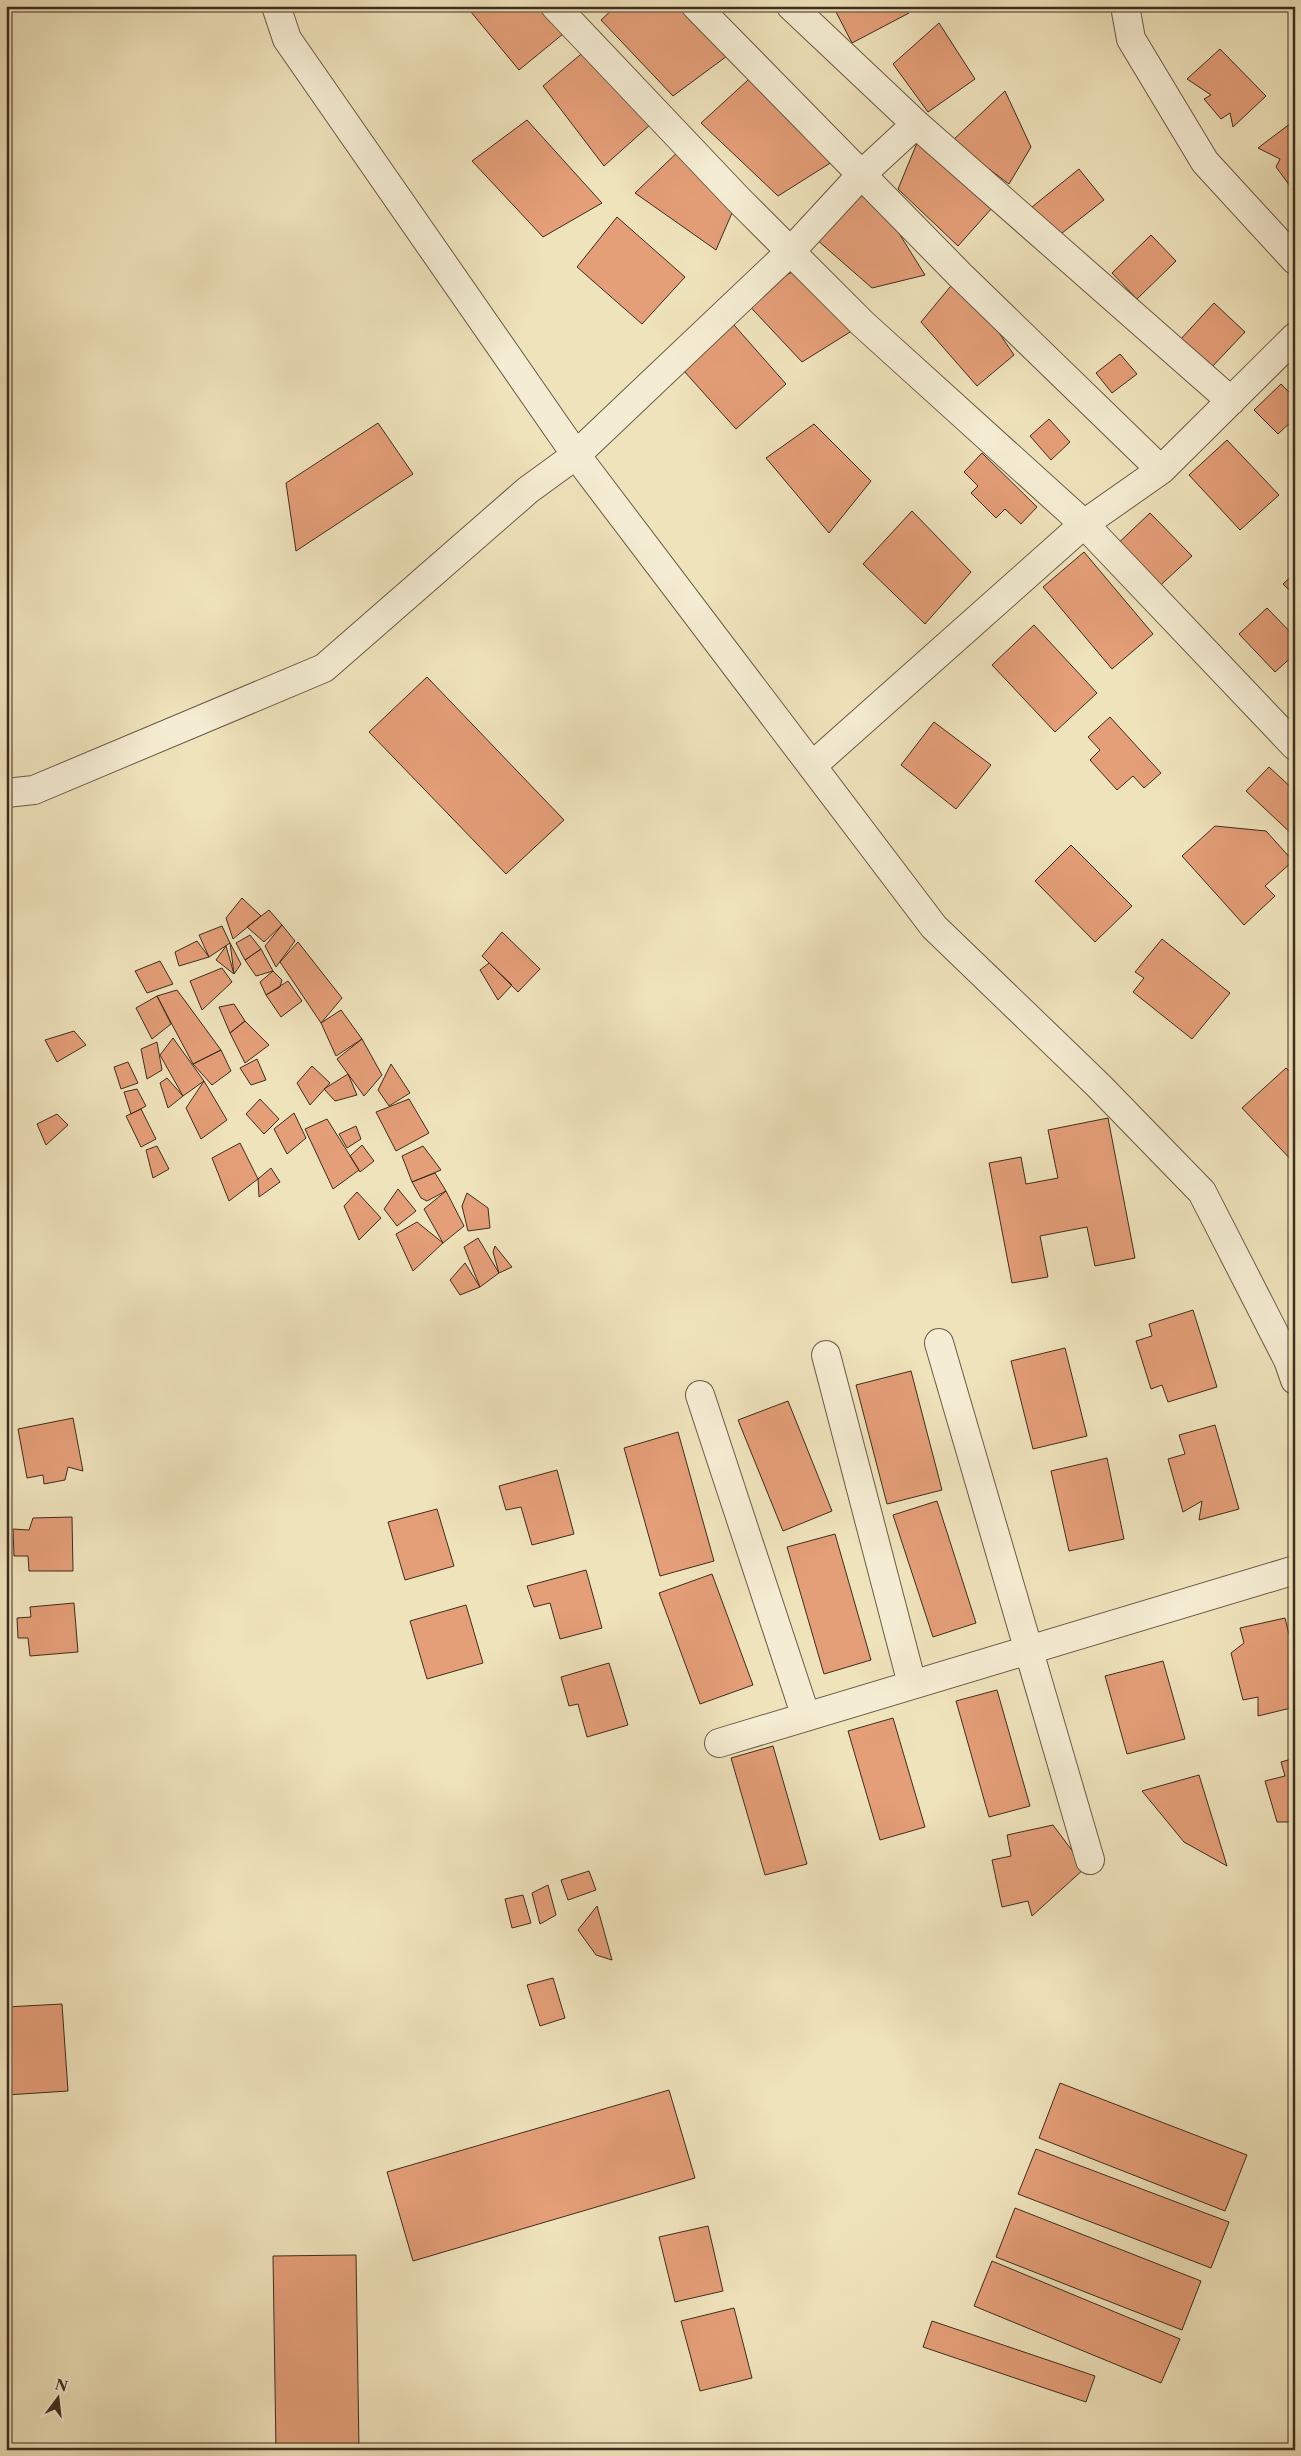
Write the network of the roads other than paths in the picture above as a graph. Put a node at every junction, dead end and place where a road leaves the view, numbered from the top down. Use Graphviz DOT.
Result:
graph roads {
  1 [pos="276,6"];
  2 [pos="555,6"];
  3 [pos="696,6"];
  4 [pos="790,6"];
  5 [pos="1125,6"];
  6 [pos="916,124"];
  7 [pos="862,174"];
  8 [pos="790,252"];
  9 [pos="1295,260"];
  10 [pos="1295,336"];
  11 [pos="1231,402"];
  12 [pos="576,455"];
  13 [pos="1161,470"];
  14 [pos="1084,524"];
  15 [pos="1295,746"];
  16 [pos="812,766"];
  17 [pos="6,793"];
  18 [pos="940,1343"];
  19 [pos="826,1355"];
  20 [pos="1295,1380"];
  21 [pos="700,1396"];
  22 [pos="1295,1570"];
  23 [pos="1028,1650"];
  24 [pos="912,1684"];
  25 [pos="806,1717"];
  26 [pos="719,1743"];
  27 [pos="1090,1860"];
  1 -- 12 [label="street"];
  2 -- 8 [label="street"];
  3 -- 7 [label="street"];
  4 -- 6 [label="street"];
  5 -- 9 [label="street"];
  6 -- 7 [label="street"];
  6 -- 11 [label="street"];
  7 -- 8 [label="street"];
  7 -- 13 [label="street"];
  8 -- 12 [label="street"];
  8 -- 14 [label="street"];
  10 -- 11 [label="street"];
  11 -- 13 [label="street"];
  12 -- 16 [label="street"];
  12 -- 17 [label="street"];
  13 -- 14 [label="street"];
  14 -- 15 [label="street"];
  14 -- 16 [label="street"];
  16 -- 20 [label="street"];
  18 -- 23 [label="street"];
  19 -- 24 [label="street"];
  21 -- 25 [label="street"];
  22 -- 23 [label="street"];
  23 -- 24 [label="street"];
  23 -- 27 [label="street"];
  24 -- 25 [label="street"];
  25 -- 26 [label="street"];
}
